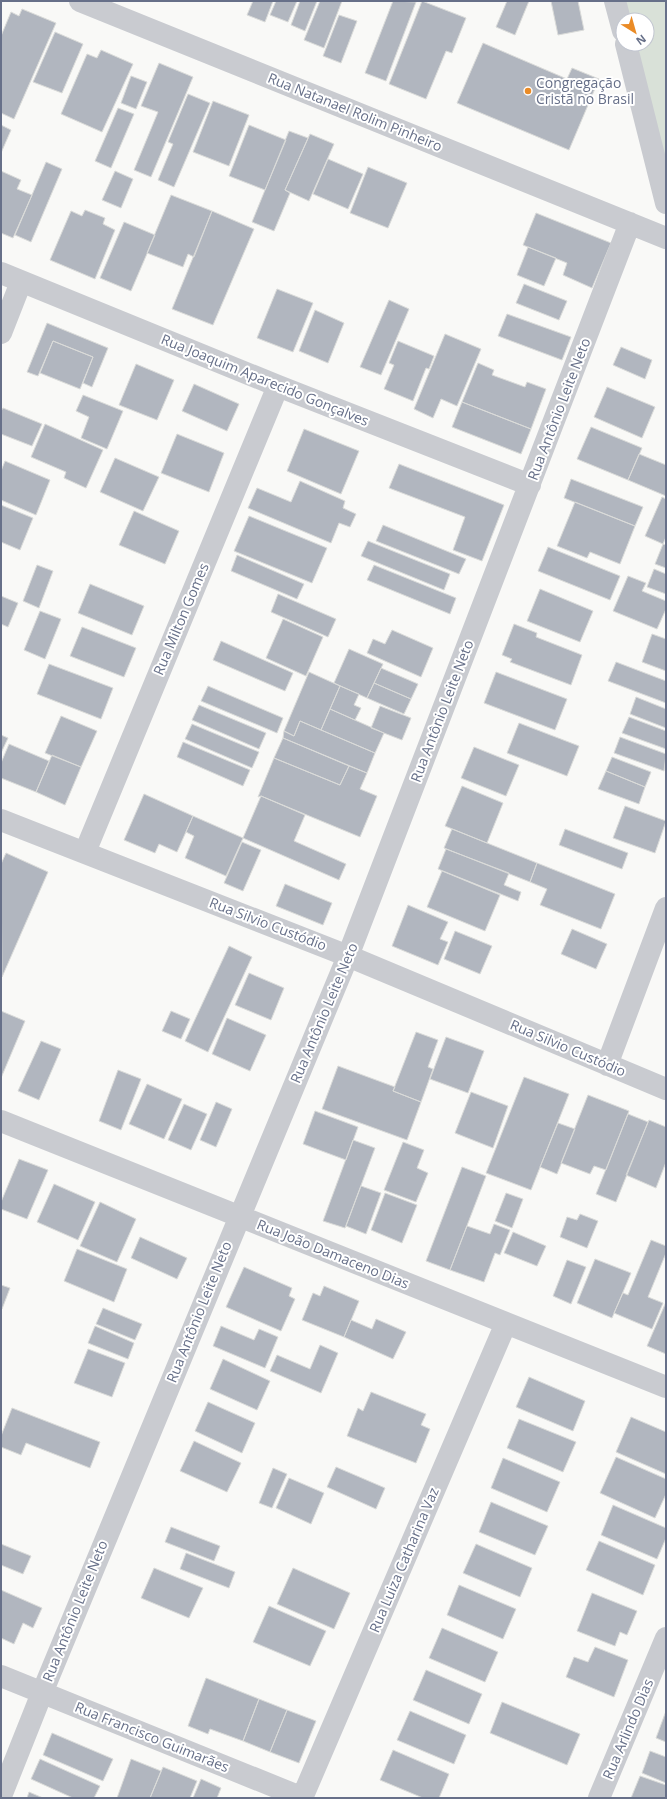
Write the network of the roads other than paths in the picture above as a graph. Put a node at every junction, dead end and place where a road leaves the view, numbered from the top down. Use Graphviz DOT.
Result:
graph roads {
  1 [pos="80,1"];
  2 [pos="615,1"];
  3 [pos="618,12"];
  4 [pos="628,52"];
  5 [pos="666,203"];
  6 [pos="630,223"];
  7 [pos="666,238"];
  8 [pos="1,274"];
  9 [pos="21,282"];
  10 [pos="1,333"];
  11 [pos="278,386"];
  12 [pos="530,485"];
  13 [pos="1,820"];
  14 [pos="85,852"];
  15 [pos="666,908"];
  16 [pos="348,956"];
  17 [pos="607,1065"];
  18 [pos="666,1089"];
  19 [pos="1,1121"];
  20 [pos="238,1216"];
  21 [pos="506,1323"];
  22 [pos="666,1387"];
  23 [pos="666,1638"];
  24 [pos="1,1676"];
  25 [pos="42,1693"];
  26 [pos="1,1796"];
  27 [pos="303,1798"];
  28 [pos="599,1798"];
  1 -- 6 [label="street, Rua Natanael Rolim Pinheiro"];
  2 -- 3 [label="street"];
  4 -- 5 [label="street"];
  6 -- 7 [label="street, Rua Natanael Rolim Pinheiro"];
  6 -- 12 [label="street, Rua Antônio Leite Neto"];
  8 -- 9 [label="street, Rua Joaquim Aparecido Gonçalves"];
  9 -- 10 [label="street"];
  9 -- 11 [label="street, Rua Joaquim Aparecido Gonçalves"];
  11 -- 12 [label="street, Rua Joaquim Aparecido Gonçalves"];
  11 -- 14 [label="street, Rua Milton Gomes"];
  12 -- 16 [label="street, Rua Antônio Leite Neto"];
  13 -- 14 [label="street, Rua Silvio Custódio"];
  14 -- 16 [label="street, Rua Silvio Custódio"];
  15 -- 17 [label="street"];
  16 -- 17 [label="street, Rua Silvio Custódio"];
  16 -- 20 [label="street, Rua Antônio Leite Neto"];
  17 -- 18 [label="street, Rua Silvio Custódio"];
  19 -- 20 [label="street, Rua João Damaceno Dias"];
  20 -- 21 [label="street, Rua João Damaceno Dias"];
  20 -- 25 [label="street, Rua Antônio Leite Neto"];
  21 -- 22 [label="street, Rua João Damaceno Dias"];
  21 -- 27 [label="street, Rua Luiza Catharina Vaz"];
  23 -- 28 [label="street, Rua Arlindo Dias"];
  24 -- 25 [label="street, Rua Francisco Guimarães"];
  25 -- 26 [label="street, Rua Antônio Leite Neto"];
  25 -- 27 [label="street, Rua Francisco Guimarães"];
}
